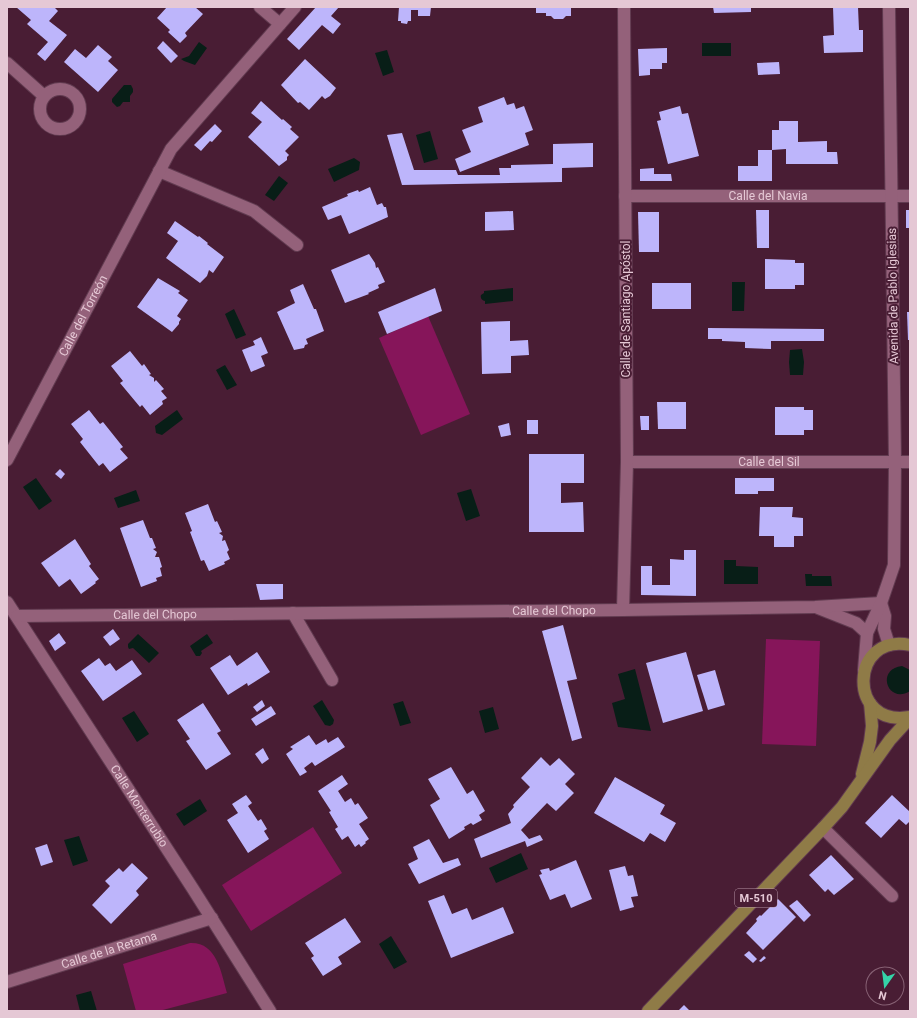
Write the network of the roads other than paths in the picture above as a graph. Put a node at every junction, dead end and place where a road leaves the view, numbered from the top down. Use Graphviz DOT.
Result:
graph roads {
  1 [pos="260,7"];
  2 [pos="295,7"];
  3 [pos="624,7"];
  4 [pos="889,7"];
  5 [pos="280,24"];
  6 [pos="7,63"];
  7 [pos="44,96"];
  8 [pos="159,171"];
  9 [pos="625,196"];
  10 [pos="892,196"];
  11 [pos="910,196"];
  12 [pos="297,245"];
  13 [pos="7,460"];
  14 [pos="627,462"];
  15 [pos="894,462"];
  16 [pos="910,462"];
  17 [pos="7,602"];
  18 [pos="881,603"];
  19 [pos="815,607"];
  20 [pos="623,610"];
  21 [pos="292,613"];
  22 [pos="17,616"];
  23 [pos="867,633"];
  24 [pos="910,644"];
  25 [pos="889,645"];
  26 [pos="864,670"];
  27 [pos="332,680"];
  28 [pos="870,704"];
  29 [pos="910,718"];
  30 [pos="861,781"];
  31 [pos="823,828"];
  32 [pos="892,896"];
  33 [pos="212,918"];
  34 [pos="7,982"];
  35 [pos="270,1011"];
  36 [pos="648,1011"];
  1 -- 5 [label="street"];
  2 -- 5 [label="street, Calle del Torreón"];
  3 -- 9 [label="street, Calle de Santiago Apóstol"];
  4 -- 10 [label="street, Avenida de Pablo Iglesias"];
  5 -- 8 [label="street, Calle del Torreón"];
  6 -- 7 [label="street"];
  8 -- 12 [label="street"];
  8 -- 13 [label="street, Calle del Torreón"];
  9 -- 10 [label="street, Calle del Navia"];
  9 -- 14 [label="street, Calle de Santiago Apóstol"];
  10 -- 11 [label="street, Calle del Navia"];
  10 -- 15 [label="street, Avenida de Pablo Iglesias"];
  14 -- 15 [label="street, Calle del Sil"];
  14 -- 20 [label="street, Calle de Santiago Apóstol"];
  15 -- 16 [label="street, Calle del Sil"];
  15 -- 18 [label="street, Avenida de Pablo Iglesias"];
  17 -- 22 [label="street, Calle Monterrubio"];
  18 -- 19 [label="street, Calle del Chopo"];
  18 -- 23 [label="street"];
  18 -- 25 [label="street"];
  19 -- 20 [label="street, Calle del Chopo"];
  19 -- 23 [label="street, Calle del Chopo"];
  20 -- 21 [label="street, Calle del Chopo"];
  21 -- 22 [label="street, Calle del Chopo"];
  21 -- 27 [label="street"];
  22 -- 33 [label="street, Calle Monterrubio"];
  23 -- 26 [label="street"];
  24 -- 25 [label="main road"];
  25 -- 26 [label="main road"];
  26 -- 28 [label="main road, M-510"];
  28 -- 29 [label="main road, M-510"];
  28 -- 30 [label="main road, M-510"];
  29 -- 30 [label="main road, M-510"];
  30 -- 31 [label="main road, M-510"];
  31 -- 32 [label="street"];
  31 -- 36 [label="main road, M-510"];
  33 -- 34 [label="street, Calle de la Retama"];
  33 -- 35 [label="street, Calle Monterrubio"];
}
